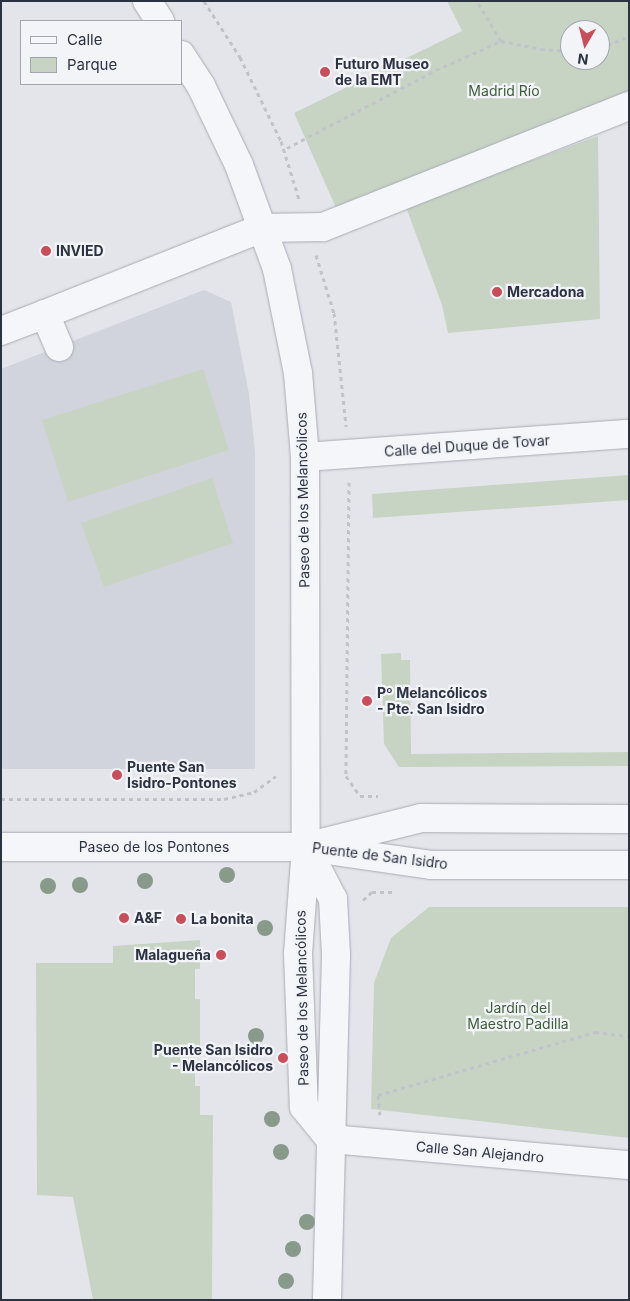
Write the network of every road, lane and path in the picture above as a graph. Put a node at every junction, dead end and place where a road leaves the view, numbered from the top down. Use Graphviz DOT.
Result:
graph roads {
  1 [pos="147,1"];
  2 [pos="477,1"];
  3 [pos="159,20"];
  4 [pos="629,36"];
  5 [pos="501,41"];
  6 [pos="610,44"];
  7 [pos="560,50"];
  8 [pos="182,57"];
  9 [pos="629,106"];
  10 [pos="287,148"];
  11 [pos="262,228"];
  12 [pos="45,314"];
  13 [pos="1,331"];
  14 [pos="58,347"];
  15 [pos="629,434"];
  16 [pos="305,457"];
  17 [pos="349,476"];
  18 [pos="273,776"];
  19 [pos="386,796"];
  20 [pos="1,799"];
  21 [pos="629,819"];
  22 [pos="1,847"];
  23 [pos="306,848"];
  24 [pos="629,865"];
  25 [pos="629,1036"];
  26 [pos="378,1095"];
  27 [pos="330,1139"];
  28 [pos="629,1165"];
  29 [pos="327,1300"];
  1 -- 3 [label="street"];
  2 -- 5 [label="path"];
  4 -- 6 [label="path"];
  5 -- 7 [label="path"];
  5 -- 10 [label="path"];
  8 -- 11 [label="street, Paseo de los Melancólicos"];
  9 -- 11 [label="street"];
  11 -- 12 [label="street"];
  11 -- 16 [label="street, Paseo de los Melancólicos"];
  12 -- 13 [label="street"];
  12 -- 14 [label="street"];
  15 -- 16 [label="street, Calle del Duque de Tovar"];
  16 -- 23 [label="street, Paseo de los Melancólicos"];
  17 -- 19 [label="path"];
  18 -- 20 [label="path"];
  21 -- 23 [label="street, Puente de San Isidro"];
  22 -- 23 [label="street, Paseo de los Pontones"];
  23 -- 24 [label="street, Puente de San Isidro"];
  23 -- 27 [label="street, Paseo de los Melancólicos"];
  23 -- 27 [label="street, Paseo de los Melancólicos"];
  25 -- 26 [label="path"];
  27 -- 28 [label="street, Calle San Alejandro"];
  27 -- 29 [label="street, Paseo de los Melancólicos"];
}
